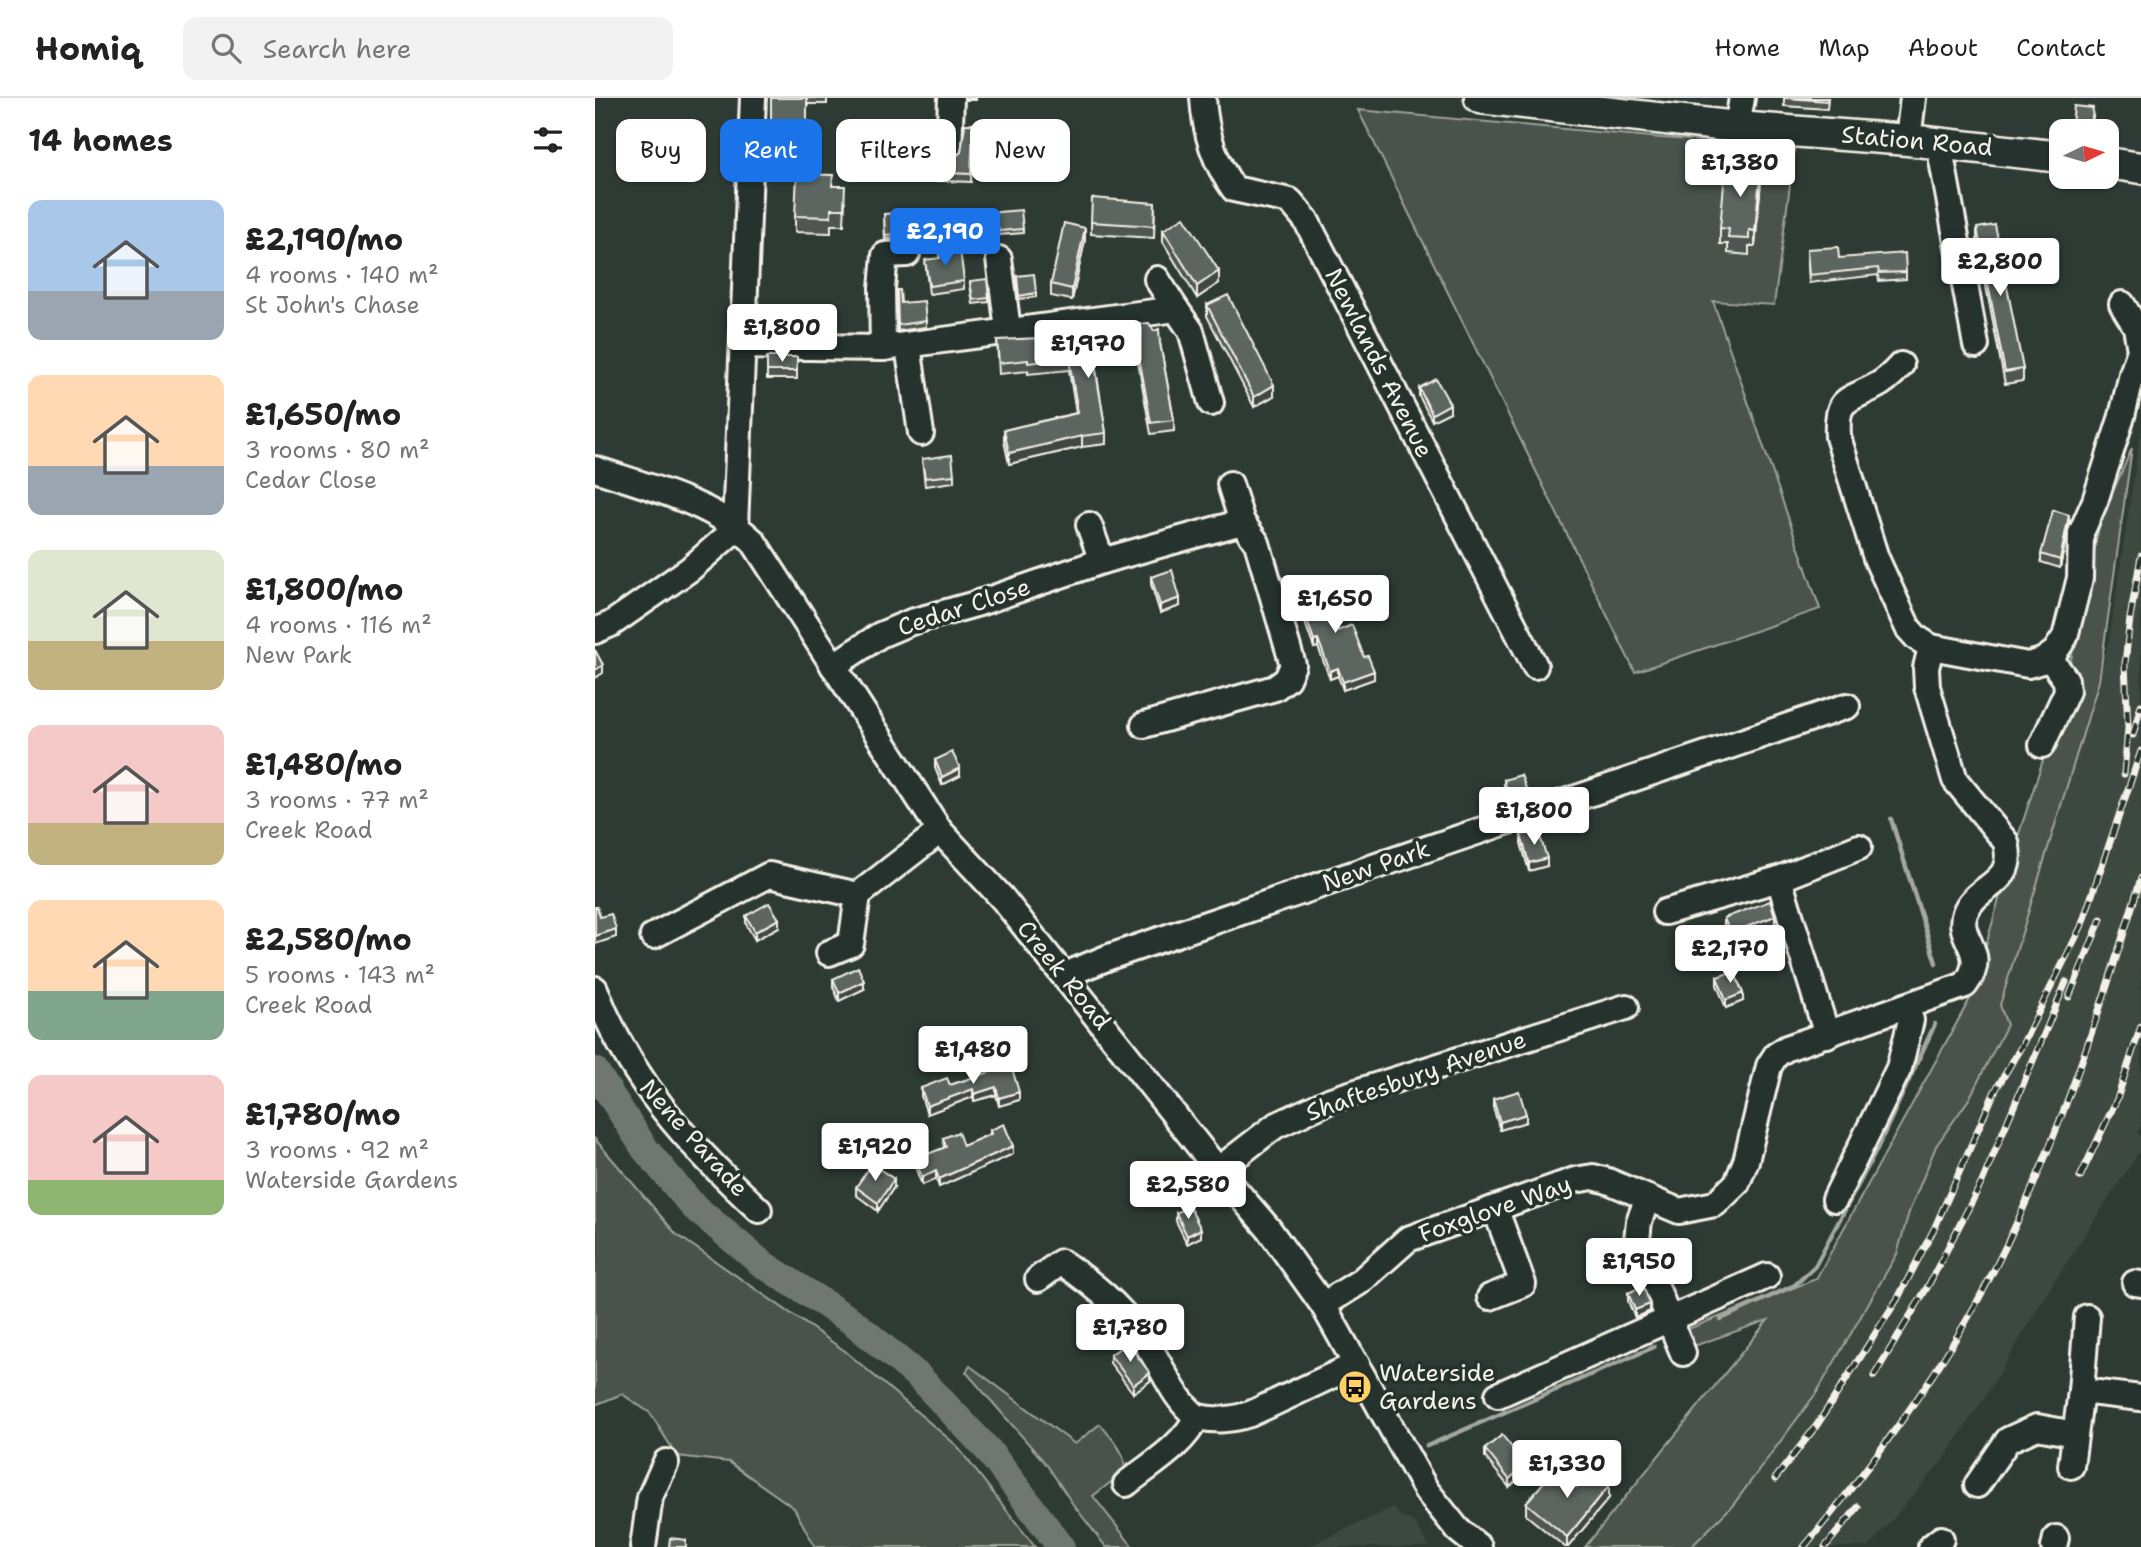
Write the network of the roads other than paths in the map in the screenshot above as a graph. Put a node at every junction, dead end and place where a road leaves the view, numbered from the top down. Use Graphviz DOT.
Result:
graph roads {
  1 [pos="753,98"];
  2 [pos="951,98"];
  3 [pos="1203,98"];
  4 [pos="1480,98"];
  5 [pos="1913,98"];
  6 [pos="1740,112"];
  7 [pos="950,119"];
  8 [pos="1909,140"];
  9 [pos="1939,144"];
  10 [pos="2049,156"];
  11 [pos="2119,165"];
  12 [pos="2141,168"];
  13 [pos="907,254"];
  14 [pos="999,259"];
  15 [pos="1157,279"];
  16 [pos="2122,304"];
  17 [pos="1176,309"];
  18 [pos="1008,330"];
  19 [pos="1976,345"];
  20 [pos="744,346"];
  21 [pos="896,347"];
  22 [pos="1901,365"];
  23 [pos="1211,403"];
  24 [pos="922,433"];
  25 [pos="595,469"];
  26 [pos="1230,484"];
  27 [pos="1242,522"];
  28 [pos="1089,525"];
  29 [pos="737,526"];
  30 [pos="1102,561"];
  31 [pos="595,631"];
  32 [pos="1931,647"];
  33 [pos="2049,657"];
  34 [pos="832,666"];
  35 [pos="1535,666"];
  36 [pos="1847,706"];
  37 [pos="1144,725"];
  38 [pos="2042,745"];
  39 [pos="940,831"];
  40 [pos="1859,847"];
  41 [pos="1779,879"];
  42 [pos="858,895"];
  43 [pos="1665,912"];
  44 [pos="653,936"];
  45 [pos="829,953"];
  46 [pos="1065,975"];
  47 [pos="595,989"];
  48 [pos="1906,1006"];
  49 [pos="1626,1007"];
  50 [pos="1827,1035"];
  51 [pos="1218,1170"];
  52 [pos="1648,1198"];
  53 [pos="1835,1199"];
  54 [pos="1495,1208"];
  55 [pos="759,1210"];
  56 [pos="1767,1276"];
  57 [pos="1038,1279"];
  58 [pos="1490,1297"];
  59 [pos="1323,1305"];
  60 [pos="2087,1317"];
  61 [pos="1670,1319"];
  62 [pos="1683,1353"];
  63 [pos="1357,1364"];
  64 [pos="2081,1391"];
  65 [pos="1498,1395"];
  66 [pos="2141,1398"];
  67 [pos="1197,1417"];
  68 [pos="2075,1434"];
  69 [pos="666,1462"];
  70 [pos="2070,1466"];
  71 [pos="1134,1470"];
  72 [pos="1977,1485"];
  73 [pos="643,1547"];
  74 [pos="1479,1547"];
  1 -- 20 [label="street"];
  2 -- 7 [label="street"];
  3 -- 35 [label="street, Newlands Avenue"];
  4 -- 6 [label="main road, Station Road"];
  5 -- 8 [label="street"];
  6 -- 8 [label="main road, Station Road"];
  8 -- 9 [label="main road, Station Road"];
  9 -- 10 [label="main road, Station Road"];
  9 -- 19 [label="street"];
  11 -- 12 [label="main road"];
  13 -- 21 [label="street"];
  14 -- 18 [label="street"];
  15 -- 17 [label="street"];
  16 -- 33 [label="street"];
  17 -- 18 [label="street"];
  17 -- 23 [label="street"];
  18 -- 21 [label="street"];
  20 -- 21 [label="street"];
  20 -- 29 [label="street"];
  21 -- 24 [label="street"];
  22 -- 32 [label="street"];
  25 -- 29 [label="street, Creek Road"];
  26 -- 27 [label="street"];
  27 -- 30 [label="street, Cedar Close"];
  27 -- 37 [label="street"];
  28 -- 30 [label="street"];
  29 -- 31 [label="street"];
  29 -- 34 [label="street, Creek Road"];
  30 -- 34 [label="street, Cedar Close"];
  32 -- 33 [label="street"];
  32 -- 48 [label="street, Foxglove Way"];
  33 -- 38 [label="street"];
  34 -- 39 [label="street, Creek Road"];
  36 -- 46 [label="street, New Park"];
  39 -- 42 [label="street"];
  39 -- 46 [label="street, Creek Road"];
  40 -- 41 [label="street"];
  41 -- 43 [label="street"];
  41 -- 50 [label="street"];
  42 -- 44 [label="street"];
  42 -- 45 [label="street"];
  46 -- 51 [label="street, Creek Road"];
  47 -- 55 [label="street, Nene Parade"];
  48 -- 50 [label="street, Foxglove Way"];
  48 -- 53 [label="street"];
  49 -- 51 [label="street, Shaftesbury Avenue"];
  50 -- 52 [label="street, Foxglove Way"];
  51 -- 59 [label="street, Creek Road"];
  52 -- 54 [label="street, Foxglove Way"];
  52 -- 61 [label="street"];
  54 -- 58 [label="street"];
  54 -- 59 [label="street, Foxglove Way"];
  56 -- 61 [label="street"];
  57 -- 67 [label="street"];
  59 -- 63 [label="street, Creek Road"];
  60 -- 64 [label="street"];
  61 -- 62 [label="street"];
  61 -- 65 [label="street"];
  63 -- 67 [label="street"];
  63 -- 74 [label="street, Creek Road"];
  64 -- 66 [label="street"];
  64 -- 68 [label="street"];
  67 -- 71 [label="street"];
  68 -- 70 [label="street"];
  68 -- 72 [label="street"];
  69 -- 73 [label="street"];
}
